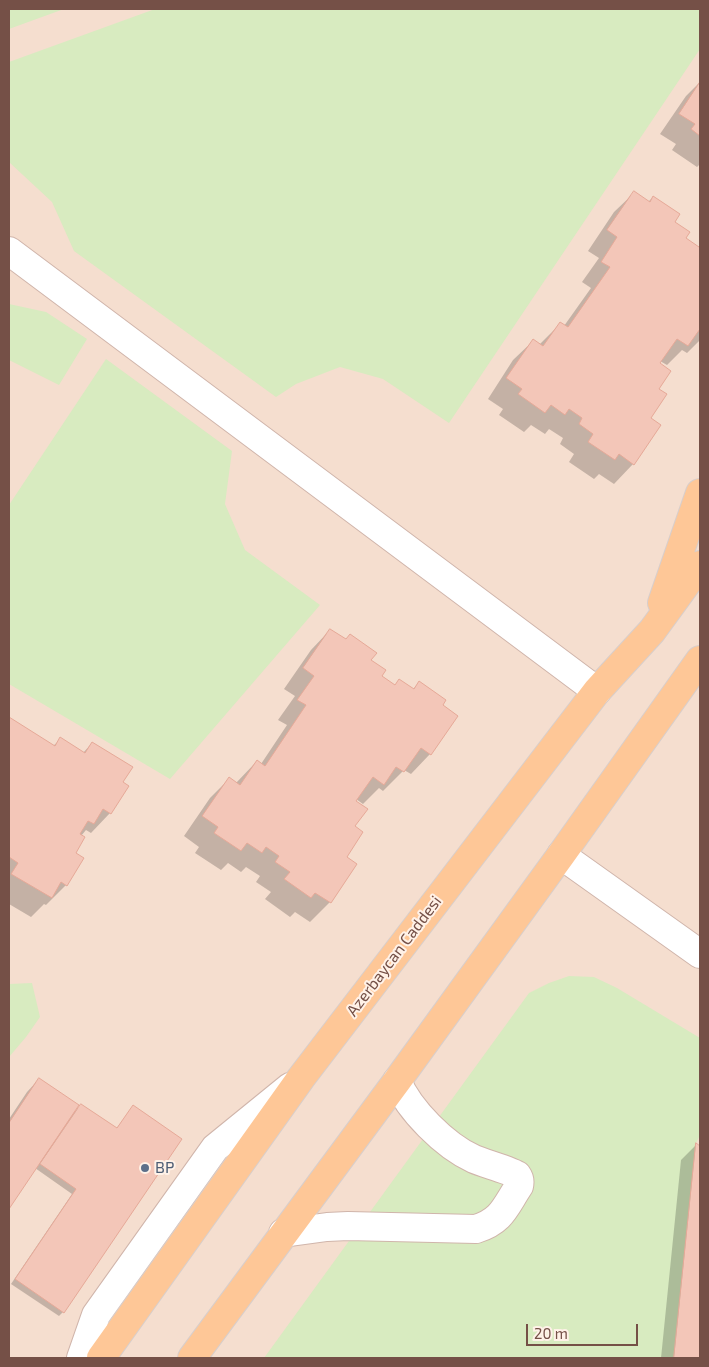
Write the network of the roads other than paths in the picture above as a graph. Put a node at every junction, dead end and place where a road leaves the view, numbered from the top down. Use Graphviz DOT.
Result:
graph roads {
  1 [pos="9,251"];
  2 [pos="700,493"];
  3 [pos="700,565"];
  4 [pos="652,631"];
  5 [pos="700,660"];
  6 [pos="597,691"];
  7 [pos="561,856"];
  8 [pos="700,954"];
  9 [pos="301,1078"];
  10 [pos="397,1081"];
  11 [pos="283,1234"];
  12 [pos="81,1358"];
  13 [pos="100,1358"];
  14 [pos="192,1358"];
  1 -- 6 [label="street"];
  2 -- 4 [label="main road"];
  3 -- 4 [label="main road, Azerbaycan Caddesi"];
  4 -- 6 [label="main road, Azerbaycan Caddesi"];
  5 -- 7 [label="main road"];
  6 -- 9 [label="main road, Azerbaycan Caddesi"];
  7 -- 8 [label="street"];
  7 -- 10 [label="main road"];
  9 -- 12 [label="street"];
  9 -- 13 [label="main road, Azerbaycan Caddesi"];
  10 -- 11 [label="main road"];
  10 -- 11 [label="street"];
  11 -- 14 [label="main road"];
}
